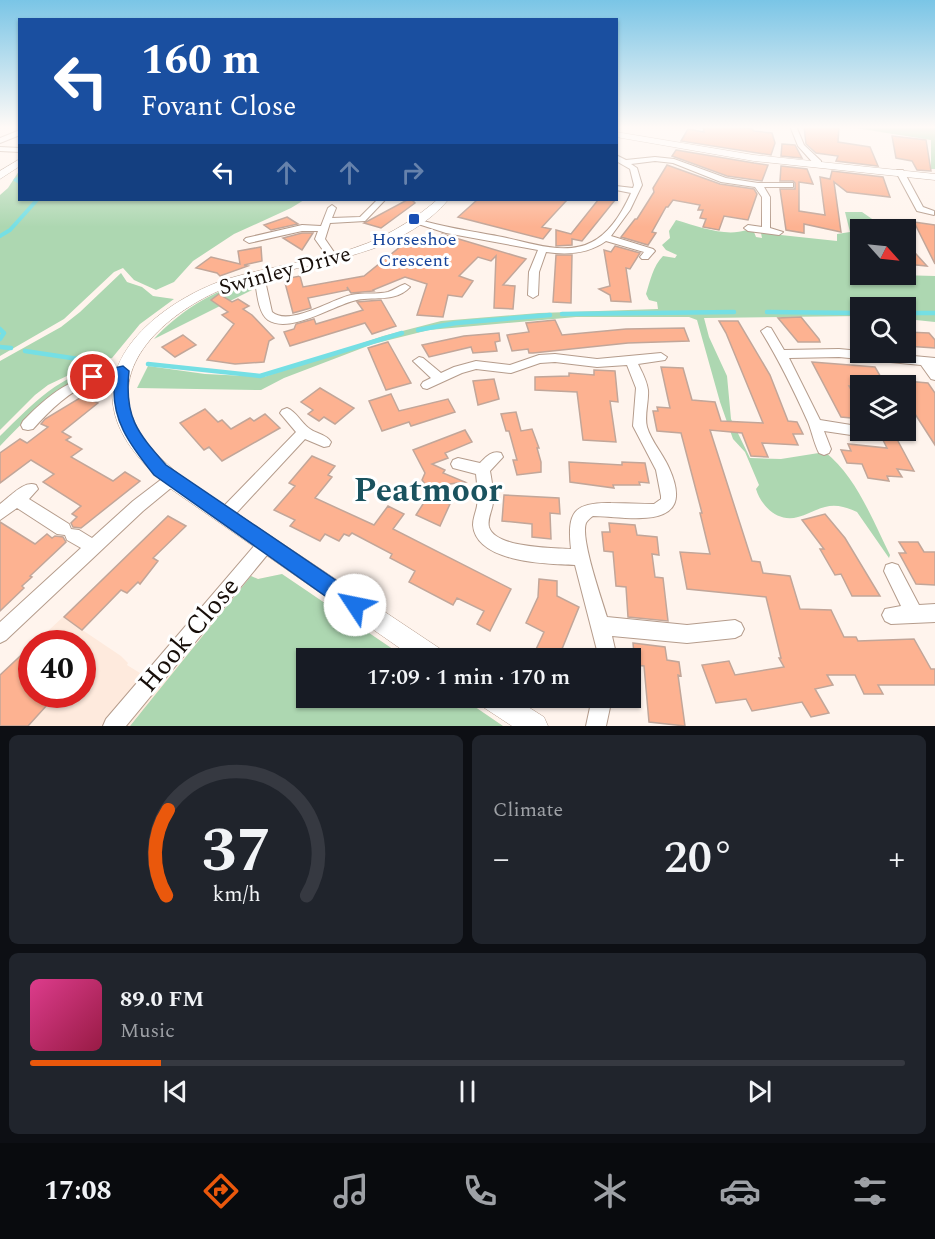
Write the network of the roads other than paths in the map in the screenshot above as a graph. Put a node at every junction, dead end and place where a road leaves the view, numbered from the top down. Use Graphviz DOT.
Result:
graph roads {
  1 [pos="622,160"];
  2 [pos="649,160"];
  3 [pos="666,160"];
  4 [pos="784,160"];
  5 [pos="815,160"];
  6 [pos="18,161"];
  7 [pos="18,162"];
  8 [pos="626,162"];
  9 [pos="818,163"];
  10 [pos="0,170"];
  11 [pos="900,172"];
  12 [pos="0,176"];
  13 [pos="935,177"];
  14 [pos="758,185"];
  15 [pos="790,185"];
  16 [pos="618,188"];
  17 [pos="636,192"];
  18 [pos="380,201"];
  19 [pos="442,201"];
  20 [pos="332,208"];
  21 [pos="920,209"];
  22 [pos="908,210"];
  23 [pos="932,213"];
  24 [pos="416,222"];
  25 [pos="326,225"];
  26 [pos="748,228"];
  27 [pos="766,230"];
  28 [pos="779,232"];
  29 [pos="607,238"];
  30 [pos="249,240"];
  31 [pos="543,248"];
  32 [pos="333,258"];
  33 [pos="645,258"];
  34 [pos="259,276"];
  35 [pos="405,287"];
  36 [pos="533,295"];
  37 [pos="767,331"];
  38 [pos="781,354"];
  39 [pos="661,357"];
  40 [pos="419,361"];
  41 [pos="631,361"];
  42 [pos="930,362"];
  43 [pos="123,371"];
  44 [pos="935,376"];
  45 [pos="287,413"];
  46 [pos="815,424"];
  47 [pos="28,425"];
  48 [pos="850,430"];
  49 [pos="304,432"];
  50 [pos="324,442"];
  51 [pos="824,449"];
  52 [pos="496,458"];
  53 [pos="458,464"];
  54 [pos="482,469"];
  55 [pos="172,479"];
  56 [pos="31,489"];
  57 [pos="17,500"];
  58 [pos="0,513"];
  59 [pos="224,516"];
  60 [pos="266,544"];
  61 [pos="93,548"];
  62 [pos="581,557"];
  63 [pos="892,571"];
  64 [pos="914,613"];
  65 [pos="935,613"];
  66 [pos="891,615"];
  67 [pos="602,626"];
  68 [pos="735,628"];
  69 [pos="0,634"];
  70 [pos="419,648"];
  71 [pos="606,648"];
  72 [pos="507,708"];
  73 [pos="600,708"];
  74 [pos="113,726"];
  75 [pos="534,726"];
  76 [pos="596,726"];
  1 -- 8 [label="street"];
  2 -- 8 [label="street"];
  3 -- 14 [label="street"];
  4 -- 9 [label="street"];
  5 -- 9 [label="street"];
  6 -- 10 [label="street"];
  7 -- 12 [label="street"];
  8 -- 17 [label="street"];
  9 -- 11 [label="street"];
  11 -- 13 [label="street"];
  11 -- 21 [label="street"];
  14 -- 15 [label="street"];
  14 -- 27 [label="street"];
  16 -- 17 [label="street"];
  17 -- 29 [label="street"];
  18 -- 25 [label="street"];
  19 -- 24 [label="street, Swinley Drive"];
  20 -- 25 [label="street"];
  21 -- 22 [label="street"];
  21 -- 23 [label="street"];
  24 -- 31 [label="street"];
  24 -- 32 [label="street, Swinley Drive"];
  25 -- 30 [label="street"];
  25 -- 32 [label="street"];
  26 -- 27 [label="street"];
  27 -- 28 [label="street"];
  29 -- 31 [label="street"];
  29 -- 33 [label="street"];
  31 -- 36 [label="street"];
  32 -- 34 [label="street, Swinley Drive"];
  34 -- 35 [label="street"];
  34 -- 43 [label="street, Swinley Drive"];
  37 -- 38 [label="street"];
  38 -- 42 [label="street"];
  38 -- 46 [label="street"];
  39 -- 41 [label="street"];
  40 -- 41 [label="street"];
  41 -- 62 [label="street"];
  42 -- 44 [label="street"];
  43 -- 47 [label="street"];
  43 -- 55 [label="street, Swinley Drive"];
  45 -- 49 [label="street"];
  46 -- 48 [label="street"];
  46 -- 51 [label="street"];
  49 -- 50 [label="street"];
  49 -- 59 [label="street"];
  52 -- 54 [label="street"];
  53 -- 54 [label="street"];
  54 -- 62 [label="street"];
  55 -- 59 [label="street, Swinley Drive"];
  55 -- 61 [label="street"];
  56 -- 57 [label="street"];
  57 -- 58 [label="street"];
  57 -- 61 [label="street"];
  59 -- 60 [label="street, Swinley Drive"];
  60 -- 70 [label="street, Swinley Drive"];
  60 -- 74 [label="street, Hook Close"];
  61 -- 69 [label="street"];
  62 -- 67 [label="street"];
  63 -- 64 [label="street"];
  64 -- 65 [label="street"];
  64 -- 66 [label="street"];
  67 -- 68 [label="street"];
  67 -- 71 [label="street"];
  72 -- 75 [label="street"];
  73 -- 76 [label="street"];
}
